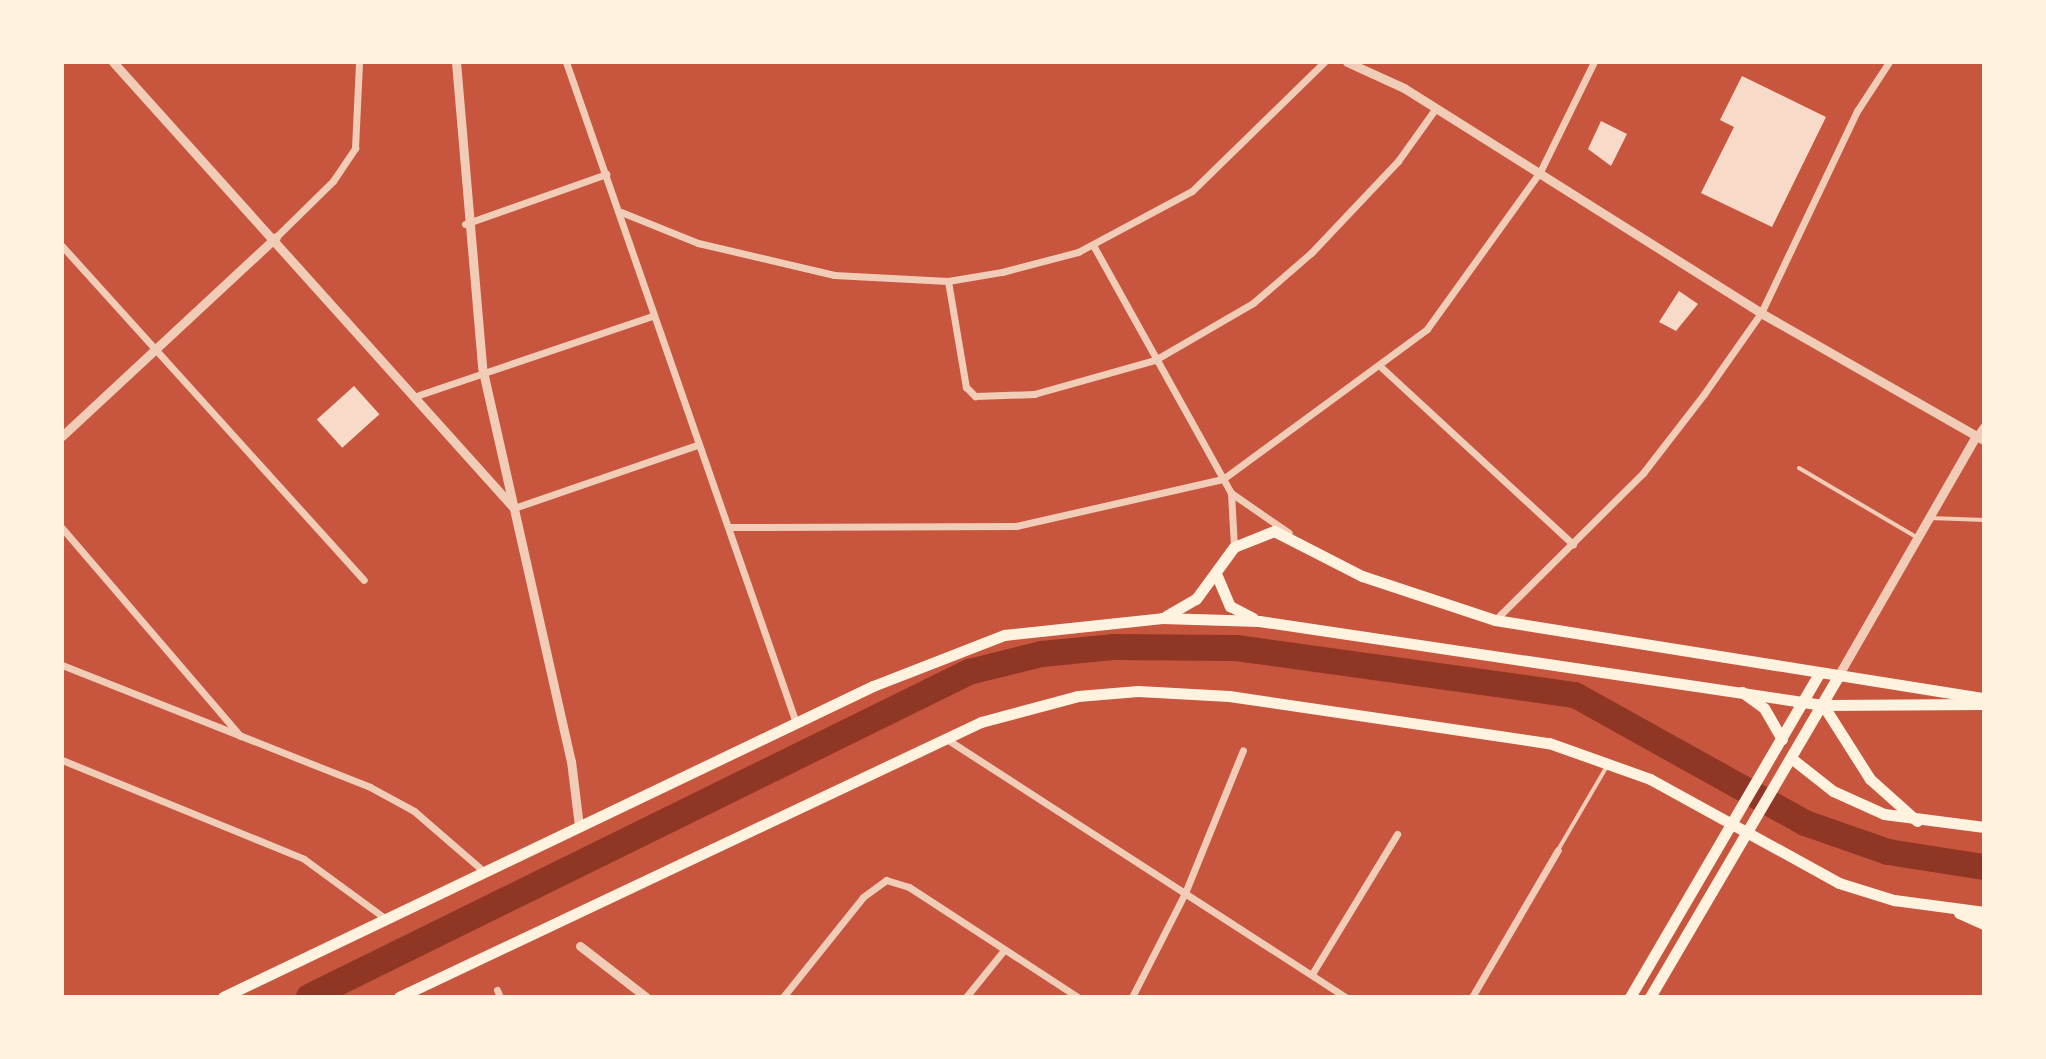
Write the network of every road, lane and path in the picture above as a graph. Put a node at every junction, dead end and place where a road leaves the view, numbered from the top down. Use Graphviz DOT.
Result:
graph roads {
  1 [pos="113,62"];
  2 [pos="359,62"];
  3 [pos="456,62"];
  4 [pos="566,62"];
  5 [pos="1324,62"];
  6 [pos="1347,62"];
  7 [pos="1594,62"];
  8 [pos="1889,62"];
  9 [pos="1436,108"];
  10 [pos="1540,172"];
  11 [pos="606,174"];
  12 [pos="621,212"];
  13 [pos="465,224"];
  14 [pos="276,237"];
  15 [pos="1093,245"];
  16 [pos="62,246"];
  17 [pos="948,281"];
  18 [pos="1761,313"];
  19 [pos="653,316"];
  20 [pos="156,350"];
  21 [pos="1155,360"];
  22 [pos="1382,368"];
  23 [pos="485,378"];
  24 [pos="419,395"];
  25 [pos="1984,425"];
  26 [pos="62,436"];
  27 [pos="1980,439"];
  28 [pos="697,445"];
  29 [pos="1799,468"];
  30 [pos="1223,479"];
  31 [pos="1231,493"];
  32 [pos="514,508"];
  33 [pos="1928,517"];
  34 [pos="1984,520"];
  35 [pos="730,527"];
  36 [pos="62,528"];
  37 [pos="1289,533"];
  38 [pos="1916,537"];
  39 [pos="1573,544"];
  40 [pos="1234,547"];
  41 [pos="1217,576"];
  42 [pos="364,580"];
  43 [pos="1162,618"];
  44 [pos="1495,620"];
  45 [pos="1259,621"];
  46 [pos="62,665"];
  47 [pos="1819,673"];
  48 [pos="1838,676"];
  49 [pos="1735,688"];
  50 [pos="1805,701"];
  51 [pos="1984,701"];
  52 [pos="1823,705"];
  53 [pos="796,723"];
  54 [pos="241,737"];
  55 [pos="944,737"];
  56 [pos="1782,739"];
  57 [pos="1243,750"];
  58 [pos="1791,758"];
  59 [pos="62,760"];
  60 [pos="1610,761"];
  61 [pos="1919,823"];
  62 [pos="579,826"];
  63 [pos="1730,827"];
  64 [pos="1984,827"];
  65 [pos="1397,834"];
  66 [pos="1745,835"];
  67 [pos="1558,850"];
  68 [pos="482,870"];
  69 [pos="1185,893"];
  70 [pos="1949,909"];
  71 [pos="1984,912"];
  72 [pos="386,919"];
  73 [pos="1984,924"];
  74 [pos="580,946"];
  75 [pos="1004,950"];
  76 [pos="1312,974"];
  77 [pos="223,997"];
  78 [pos="399,997"];
  79 [pos="646,997"];
  80 [pos="783,997"];
  81 [pos="966,997"];
  82 [pos="1078,997"];
  83 [pos="1132,997"];
  84 [pos="1346,997"];
  85 [pos="1472,997"];
  86 [pos="1630,997"];
  87 [pos="1650,997"];
  1 -- 14 [label="street"];
  2 -- 14 [label="street"];
  3 -- 13 [label="street"];
  4 -- 11 [label="street"];
  5 -- 15 [label="street"];
  6 -- 9 [label="street"];
  7 -- 10 [label="street"];
  8 -- 18 [label="street"];
  9 -- 10 [label="street"];
  9 -- 21 [label="street"];
  10 -- 18 [label="street"];
  10 -- 22 [label="street"];
  11 -- 12 [label="street"];
  11 -- 13 [label="street"];
  12 -- 17 [label="street"];
  12 -- 19 [label="street"];
  13 -- 23 [label="street"];
  14 -- 20 [label="street"];
  14 -- 24 [label="street"];
  15 -- 17 [label="street"];
  15 -- 21 [label="street"];
  16 -- 20 [label="street"];
  17 -- 21 [label="street"];
  18 -- 27 [label="street"];
  18 -- 39 [label="street"];
  19 -- 23 [label="street"];
  19 -- 28 [label="street"];
  20 -- 26 [label="street"];
  20 -- 42 [label="street"];
  21 -- 30 [label="street"];
  22 -- 30 [label="street"];
  22 -- 39 [label="street"];
  23 -- 24 [label="street"];
  23 -- 32 [label="street"];
  24 -- 32 [label="street"];
  25 -- 27 [label="street"];
  27 -- 33 [label="street"];
  28 -- 32 [label="street"];
  28 -- 35 [label="street"];
  29 -- 38 [label="lane"];
  30 -- 31 [label="street"];
  30 -- 35 [label="street"];
  31 -- 37 [label="street"];
  31 -- 40 [label="street"];
  32 -- 62 [label="street"];
  33 -- 34 [label="lane"];
  33 -- 38 [label="street"];
  35 -- 53 [label="street"];
  36 -- 54 [label="street"];
  37 -- 40 [label="main road"];
  37 -- 44 [label="main road"];
  38 -- 48 [label="street"];
  39 -- 44 [label="street"];
  40 -- 41 [label="main road"];
  41 -- 43 [label="main road"];
  41 -- 45 [label="main road"];
  43 -- 45 [label="main road"];
  43 -- 53 [label="main road"];
  44 -- 47 [label="main road"];
  45 -- 49 [label="main road"];
  46 -- 54 [label="street"];
  47 -- 48 [label="main road"];
  47 -- 50 [label="main road"];
  48 -- 51 [label="main road"];
  48 -- 52 [label="main road"];
  49 -- 50 [label="main road"];
  49 -- 56 [label="main road"];
  50 -- 52 [label="main road"];
  50 -- 56 [label="main road"];
  51 -- 52 [label="main road"];
  52 -- 58 [label="main road"];
  52 -- 61 [label="main road"];
  53 -- 62 [label="main road"];
  54 -- 68 [label="street"];
  55 -- 60 [label="main road"];
  55 -- 69 [label="street"];
  55 -- 78 [label="main road"];
  56 -- 63 [label="main road"];
  57 -- 69 [label="street"];
  58 -- 61 [label="main road"];
  58 -- 66 [label="main road"];
  59 -- 72 [label="street"];
  60 -- 63 [label="main road"];
  60 -- 67 [label="lane"];
  61 -- 64 [label="main road"];
  62 -- 68 [label="main road"];
  63 -- 66 [label="main road"];
  63 -- 86 [label="main road"];
  65 -- 76 [label="street"];
  66 -- 70 [label="main road"];
  66 -- 87 [label="main road"];
  67 -- 85 [label="street"];
  68 -- 72 [label="main road"];
  69 -- 76 [label="street"];
  69 -- 83 [label="street"];
  70 -- 71 [label="main road"];
  70 -- 73 [label="main road"];
  72 -- 77 [label="main road"];
  74 -- 79 [label="street"];
  75 -- 80 [label="street"];
  75 -- 81 [label="street"];
  75 -- 82 [label="street"];
  76 -- 84 [label="street"];
}
